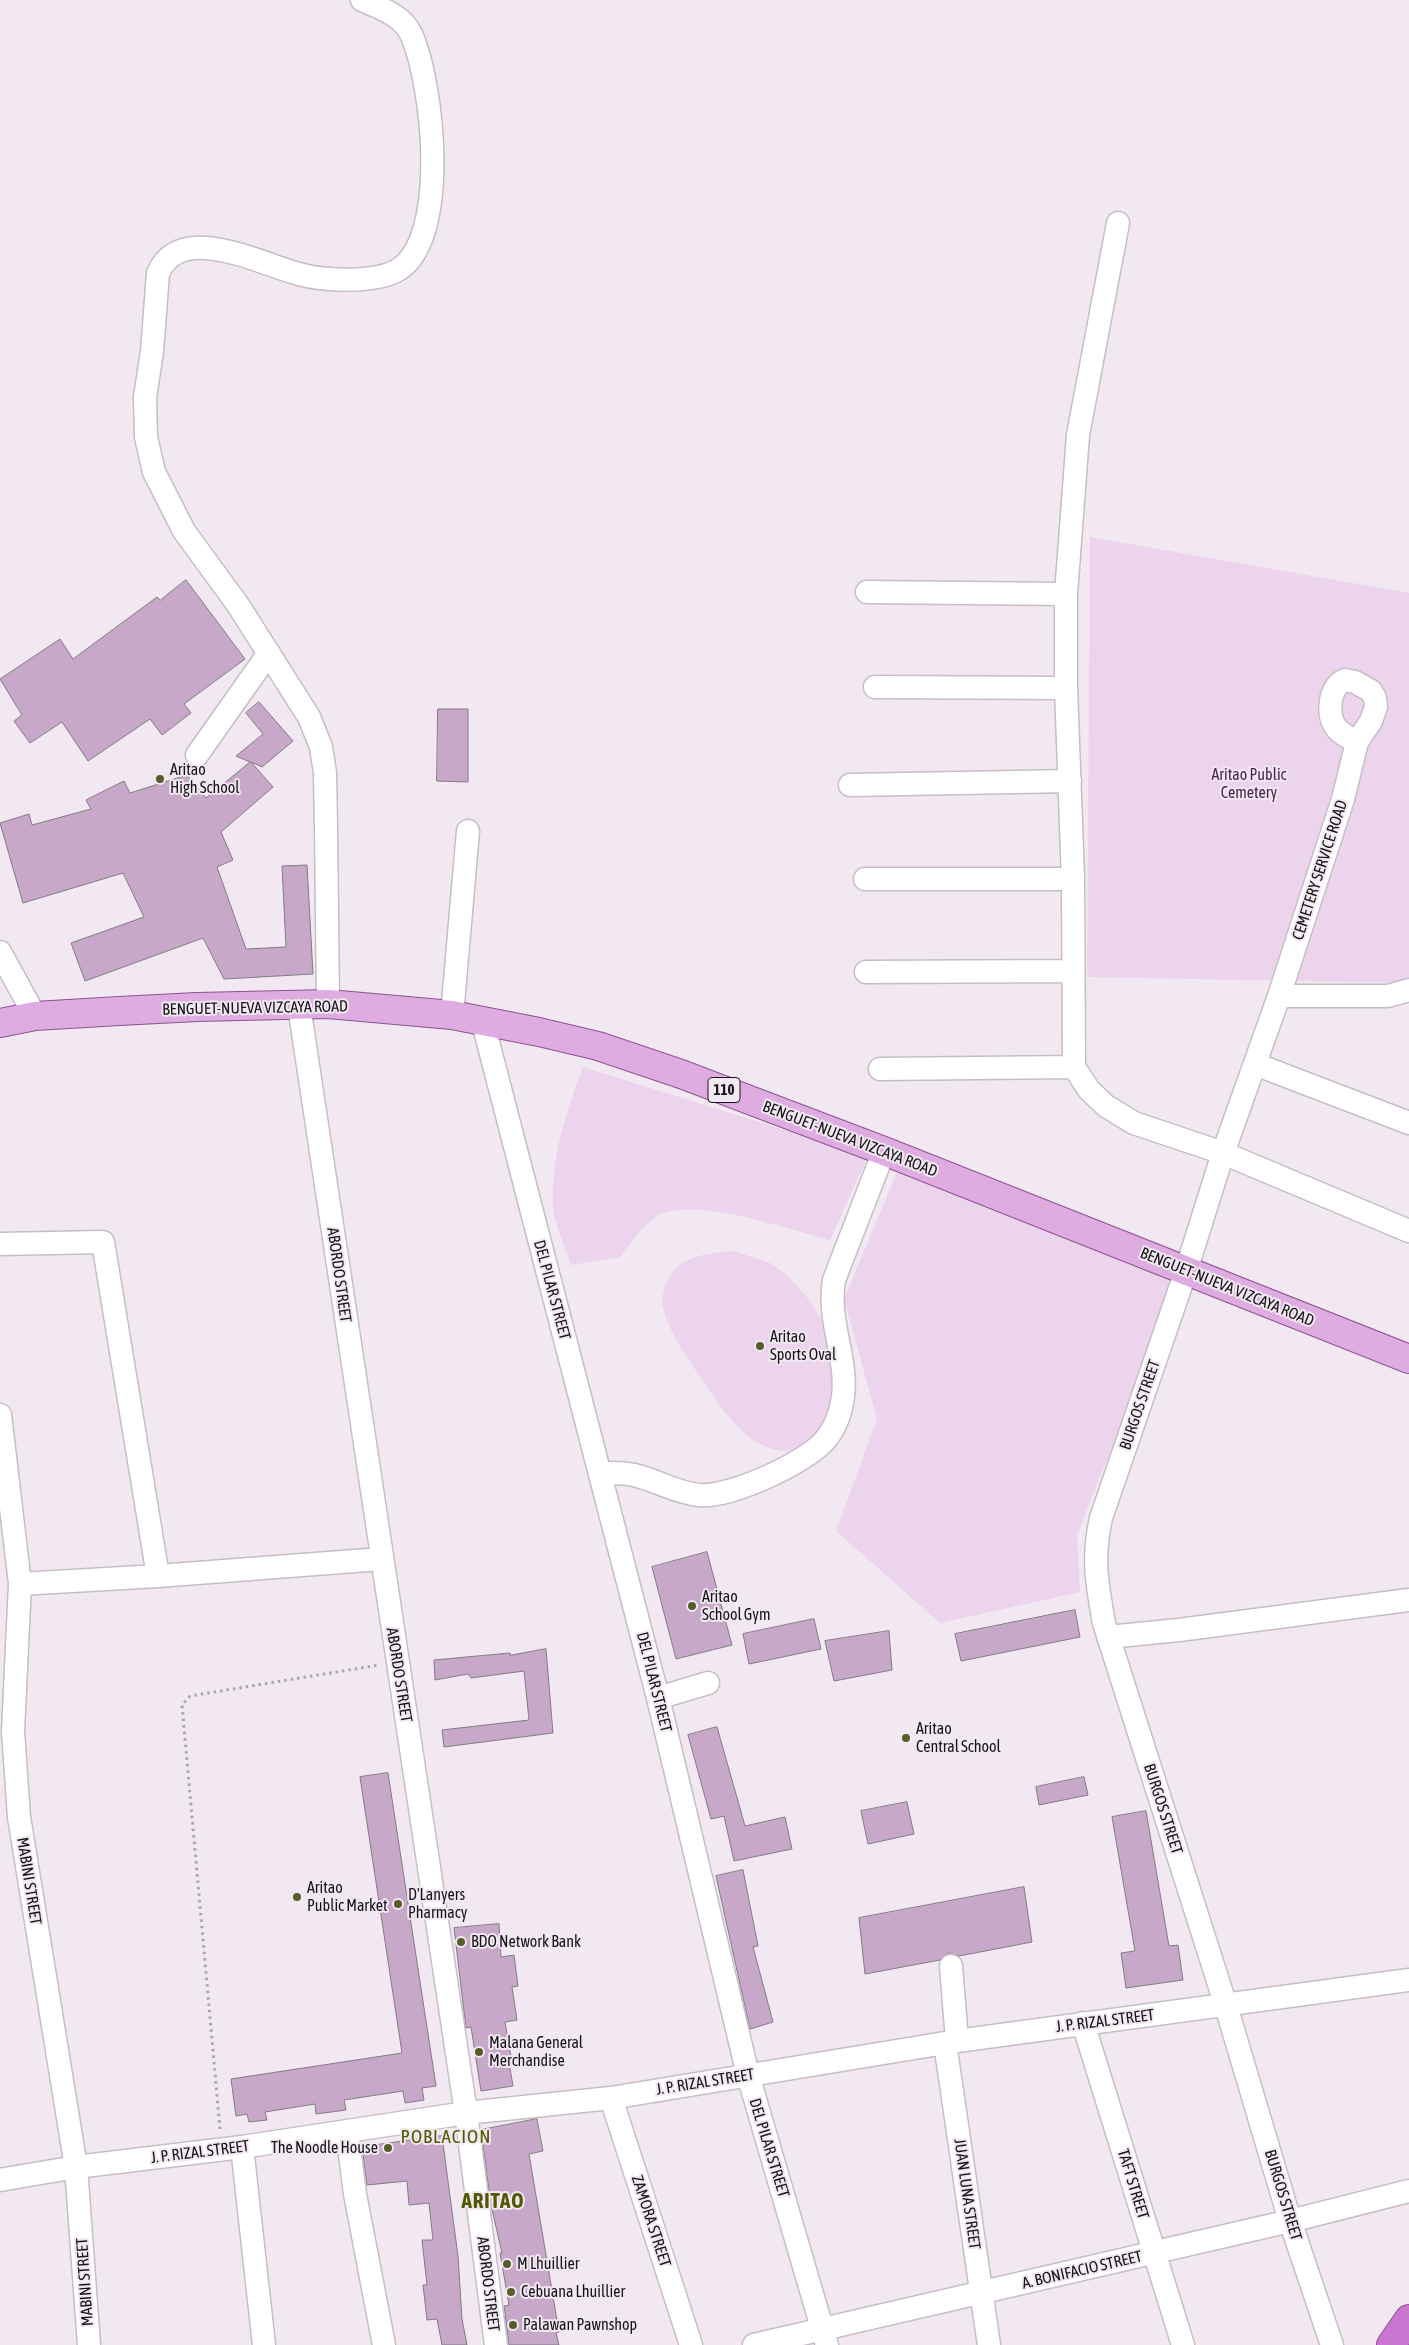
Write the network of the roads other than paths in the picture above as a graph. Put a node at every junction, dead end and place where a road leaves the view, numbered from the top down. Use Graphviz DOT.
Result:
graph roads {
  1 [pos="362,0"];
  2 [pos="1118,223"];
  3 [pos="867,592"];
  4 [pos="1066,594"];
  5 [pos="269,653"];
  6 [pos="874,687"];
  7 [pos="1066,688"];
  8 [pos="1357,742"];
  9 [pos="197,756"];
  10 [pos="1070,781"];
  11 [pos="850,785"];
  12 [pos="468,831"];
  13 [pos="865,879"];
  14 [pos="1073,879"];
  15 [pos="0,952"];
  16 [pos="1073,971"];
  17 [pos="866,972"];
  18 [pos="1409,990"];
  19 [pos="1279,996"];
  20 [pos="328,1004"];
  21 [pos="298,1006"];
  22 [pos="452,1015"];
  23 [pos="35,1016"];
  24 [pos="482,1019"];
  25 [pos="0,1023"];
  26 [pos="1255,1064"];
  27 [pos="1074,1067"];
  28 [pos="880,1069"];
  29 [pos="1409,1123"];
  30 [pos="884,1151"];
  31 [pos="1223,1153"];
  32 [pos="1409,1231"];
  33 [pos="0,1244"];
  34 [pos="1186,1271"];
  35 [pos="1409,1359"];
  36 [pos="0,1415"];
  37 [pos="600,1473"];
  38 [pos="381,1559"];
  39 [pos="158,1576"];
  40 [pos="20,1584"];
  41 [pos="1409,1600"];
  42 [pos="1108,1637"];
  43 [pos="708,1683"];
  44 [pos="658,1698"];
  45 [pos="8,1778"];
  46 [pos="951,1966"];
  47 [pos="1409,1980"];
  48 [pos="1226,2006"];
  49 [pos="1083,2024"];
  50 [pos="951,2042"];
  51 [pos="748,2075"];
  52 [pos="611,2098"];
  53 [pos="466,2113"];
  54 [pos="347,2131"];
  55 [pos="232,2148"];
  56 [pos="76,2167"];
  57 [pos="0,2180"];
  58 [pos="1409,2191"];
  59 [pos="1290,2222"];
  60 [pos="1154,2253"];
  61 [pos="981,2294"];
  62 [pos="1409,2319"];
  63 [pos="825,2337"];
  64 [pos="89,2345"];
  65 [pos="264,2345"];
  66 [pos="384,2345"];
  67 [pos="496,2345"];
  68 [pos="691,2345"];
  69 [pos="754,2345"];
  70 [pos="989,2345"];
  71 [pos="1183,2345"];
  72 [pos="1332,2345"];
  73 [pos="1391,2345"];
  1 -- 5 [label="street"];
  2 -- 4 [label="street"];
  3 -- 4 [label="street"];
  4 -- 7 [label="street"];
  5 -- 9 [label="street"];
  5 -- 20 [label="street"];
  6 -- 7 [label="street"];
  7 -- 10 [label="street"];
  8 -- 19 [label="street, CEMETERY SERVICE ROAD"];
  10 -- 11 [label="street"];
  10 -- 14 [label="street"];
  12 -- 22 [label="street"];
  13 -- 14 [label="street"];
  14 -- 16 [label="street"];
  15 -- 23 [label="street"];
  16 -- 17 [label="street"];
  16 -- 27 [label="street"];
  18 -- 19 [label="street"];
  19 -- 26 [label="street, CEMETERY SERVICE ROAD"];
  20 -- 21 [label="main road, BENGUET-NUEVA VIZCAYA ROAD / 110"];
  20 -- 22 [label="main road, BENGUET-NUEVA VIZCAYA ROAD / 110"];
  21 -- 23 [label="main road, BENGUET-NUEVA VIZCAYA ROAD / 110"];
  21 -- 38 [label="street, ABORDO STREET"];
  22 -- 24 [label="main road, BENGUET-NUEVA VIZCAYA ROAD / 110"];
  23 -- 25 [label="main road, BENGUET-NUEVA VIZCAYA ROAD / 110"];
  24 -- 30 [label="main road, BENGUET-NUEVA VIZCAYA ROAD / 110"];
  24 -- 37 [label="street, DEL PILAR STREET"];
  26 -- 29 [label="street"];
  26 -- 31 [label="street, CEMETERY SERVICE ROAD"];
  27 -- 28 [label="street"];
  27 -- 31 [label="street"];
  30 -- 34 [label="main road, BENGUET-NUEVA VIZCAYA ROAD / 110"];
  30 -- 37 [label="street"];
  31 -- 32 [label="street"];
  31 -- 34 [label="street, BURGOS STREET"];
  33 -- 39 [label="street"];
  34 -- 35 [label="main road, BENGUET-NUEVA VIZCAYA ROAD / 110"];
  34 -- 42 [label="street, BURGOS STREET"];
  36 -- 40 [label="street, MABINI STREET"];
  37 -- 44 [label="street, DEL PILAR STREET"];
  38 -- 39 [label="street"];
  38 -- 53 [label="street, ABORDO STREET"];
  39 -- 40 [label="street"];
  40 -- 45 [label="street, MABINI STREET"];
  41 -- 42 [label="street"];
  42 -- 48 [label="street, BURGOS STREET"];
  43 -- 44 [label="street"];
  44 -- 51 [label="street, DEL PILAR STREET"];
  45 -- 56 [label="street, MABINI STREET"];
  46 -- 50 [label="street, JUAN LUNA STREET"];
  47 -- 48 [label="street, J. P. RIZAL STREET"];
  48 -- 49 [label="street, J. P. RIZAL STREET"];
  48 -- 59 [label="street, BURGOS STREET"];
  49 -- 50 [label="street, J. P. RIZAL STREET"];
  49 -- 60 [label="street, TAFT STREET"];
  50 -- 51 [label="street, J. P. RIZAL STREET"];
  50 -- 61 [label="street, JUAN LUNA STREET"];
  51 -- 52 [label="street, J. P. RIZAL STREET"];
  51 -- 63 [label="street, DEL PILAR STREET"];
  52 -- 53 [label="street, J. P. RIZAL STREET"];
  52 -- 68 [label="street, ZAMORA STREET"];
  53 -- 54 [label="street, J. P. RIZAL STREET"];
  53 -- 67 [label="street, ABORDO STREET"];
  54 -- 55 [label="street, J. P. RIZAL STREET"];
  54 -- 66 [label="street"];
  55 -- 56 [label="street, J. P. RIZAL STREET"];
  55 -- 65 [label="street"];
  56 -- 57 [label="street, J. P. RIZAL STREET"];
  56 -- 64 [label="street, MABINI STREET"];
  58 -- 59 [label="street, A. BONIFACIO STREET"];
  59 -- 60 [label="street, A. BONIFACIO STREET"];
  59 -- 72 [label="street, BURGOS STREET"];
  60 -- 61 [label="street, A. BONIFACIO STREET"];
  60 -- 71 [label="street, TAFT STREET"];
  61 -- 63 [label="street, A. BONIFACIO STREET"];
  61 -- 70 [label="street, JUAN LUNA STREET"];
  62 -- 73 [label="highway"];
  63 -- 69 [label="street, A. BONIFACIO STREET"];
}
